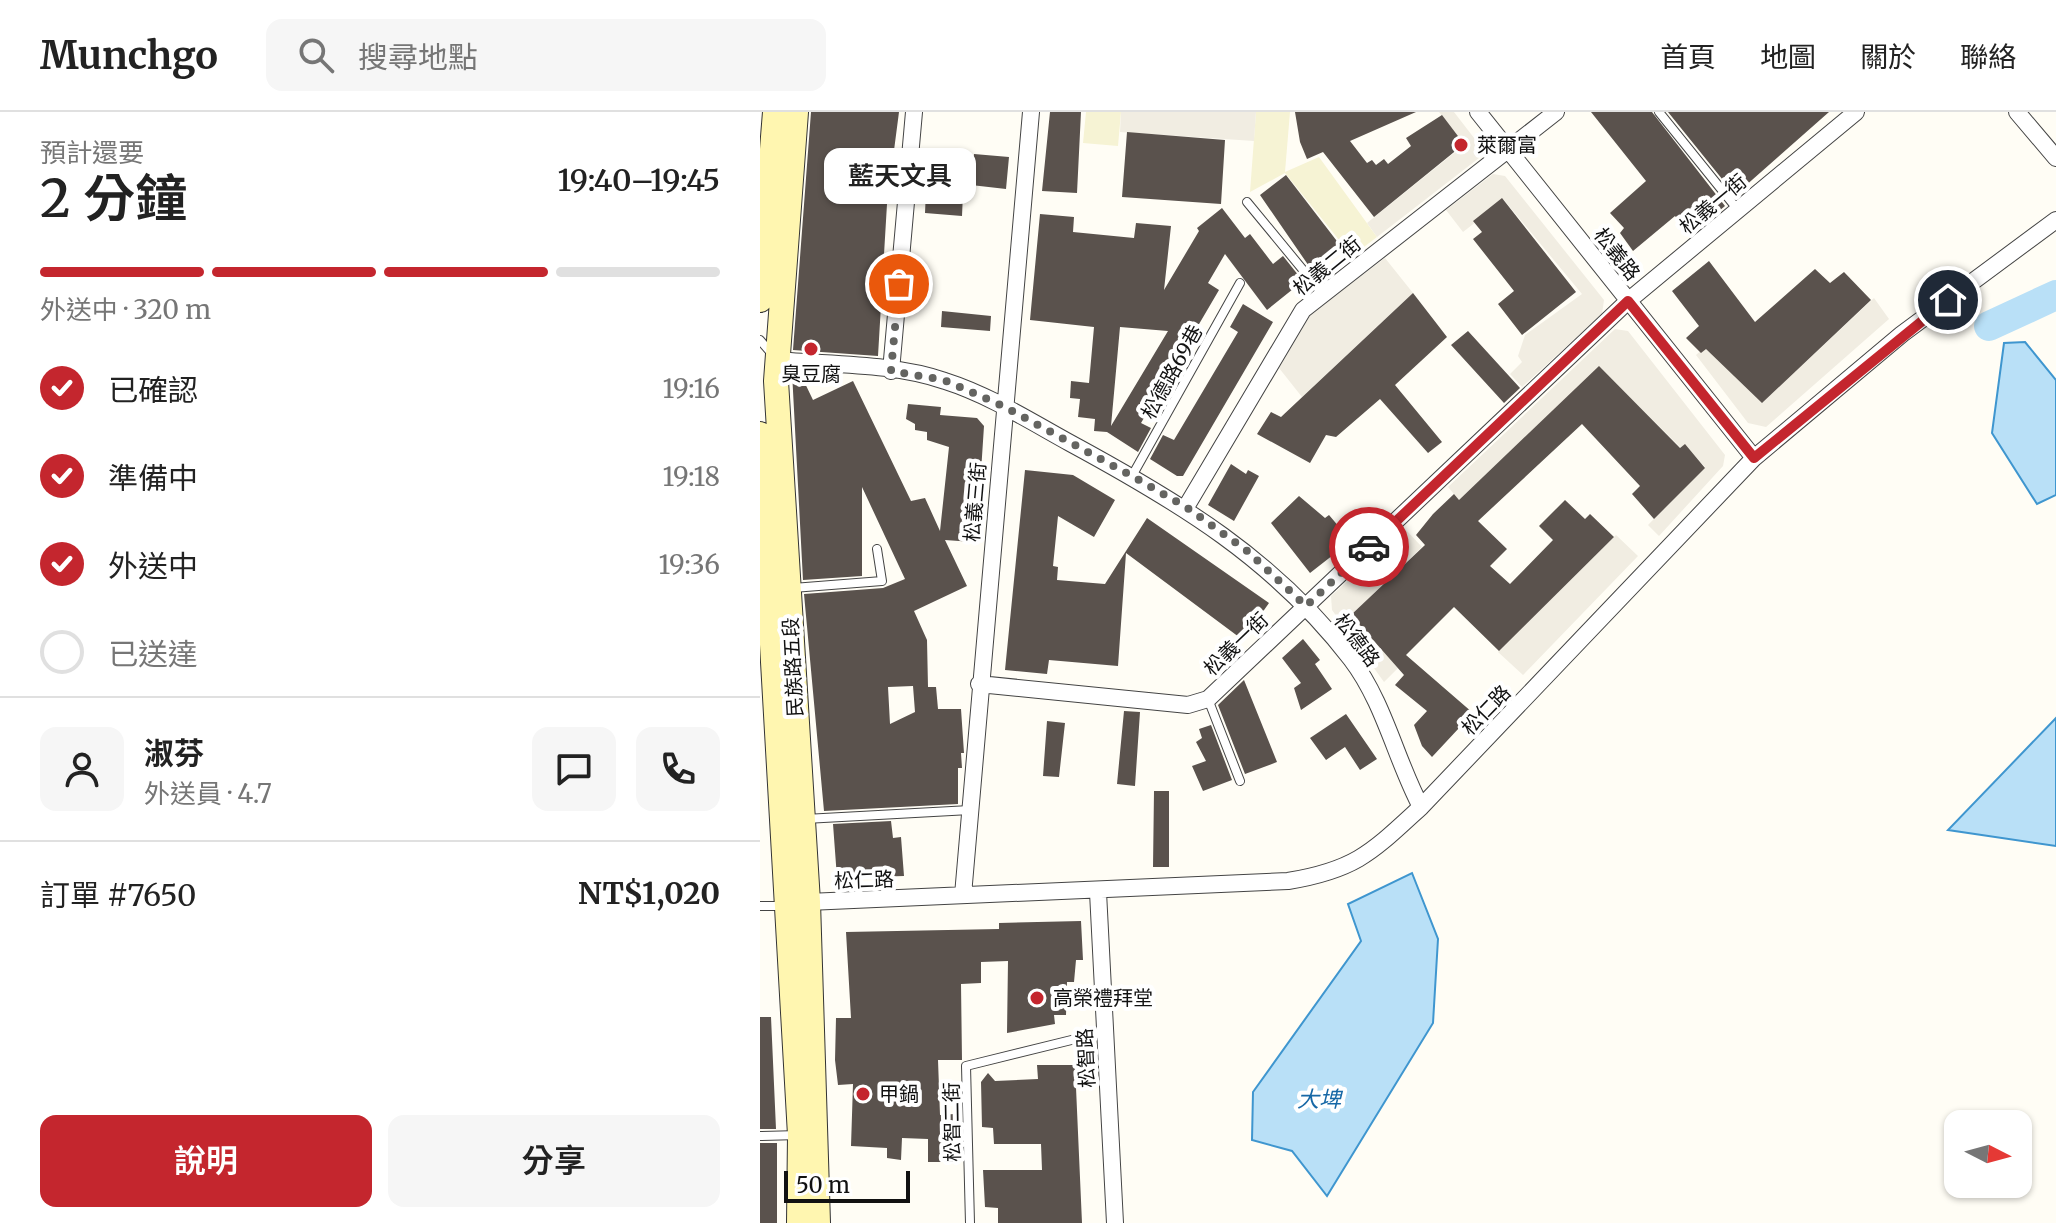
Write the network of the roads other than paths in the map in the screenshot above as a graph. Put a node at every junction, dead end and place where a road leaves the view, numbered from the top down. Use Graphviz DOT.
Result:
graph roads {
  1 [pos="775,112"];
  2 [pos="796,112"];
  3 [pos="914,112"];
  4 [pos="1031,112"];
  5 [pos="1478,112"];
  6 [pos="1556,112"];
  7 [pos="1659,112"];
  8 [pos="1856,112"];
  9 [pos="2017,112"];
  10 [pos="1508,149"];
  11 [pos="2056,158"];
  12 [pos="1247,202"];
  13 [pos="1738,210"];
  14 [pos="2056,220"];
  15 [pos="1240,283"];
  16 [pos="1322,293"];
  17 [pos="760,300"];
  18 [pos="1628,301"];
  19 [pos="760,340"];
  20 [pos="777,360"];
  21 [pos="891,371"];
  22 [pos="1003,406"];
  23 [pos="760,434"];
  24 [pos="767,455"];
  25 [pos="1754,458"];
  26 [pos="1132,476"];
  27 [pos="1186,507"];
  28 [pos="877,549"];
  29 [pos="789,589"];
  30 [pos="1306,606"];
  31 [pos="979,684"];
  32 [pos="1208,699"];
  33 [pos="1240,781"];
  34 [pos="1421,807"];
  35 [pos="970,810"];
  36 [pos="801,819"];
  37 [pos="1098,892"];
  38 [pos="963,895"];
  39 [pos="798,904"];
  40 [pos="760,906"];
  41 [pos="1104,1032"];
  42 [pos="808,1135"];
  43 [pos="760,1136"];
  44 [pos="799,1223"];
  45 [pos="818,1223"];
  46 [pos="970,1223"];
  47 [pos="1115,1223"];
  1 -- 17 [label="main road"];
  2 -- 20 [label="main road, 民族路五段"];
  3 -- 21 [label="street"];
  4 -- 22 [label="street, 松義三街"];
  5 -- 10 [label="street, 松義路"];
  6 -- 10 [label="street, 松義二街"];
  7 -- 13 [label="lane"];
  8 -- 13 [label="street, 松義一街"];
  9 -- 11 [label="street"];
  10 -- 16 [label="street, 松義二街"];
  10 -- 18 [label="street, 松義路"];
  12 -- 16 [label="lane"];
  13 -- 18 [label="street, 松義一街"];
  14 -- 25 [label="street, 松仁路"];
  15 -- 26 [label="lane, 松德路69巷"];
  16 -- 27 [label="street, 松義二街"];
  18 -- 25 [label="street, 松義路"];
  18 -- 30 [label="street, 松義一街"];
  19 -- 20 [label="lane"];
  20 -- 21 [label="street, 松德路"];
  20 -- 24 [label="main road, 民族路五段"];
  21 -- 22 [label="street, 松德路"];
  22 -- 26 [label="street, 松德路"];
  22 -- 31 [label="street, 松義三街"];
  23 -- 24 [label="main road, 民族路五段"];
  24 -- 29 [label="main road, 民族路五段"];
  24 -- 39 [label="main road, 民族路五段"];
  25 -- 34 [label="street, 松仁路"];
  26 -- 27 [label="street, 松德路"];
  27 -- 30 [label="street, 松德路"];
  28 -- 29 [label="lane"];
  29 -- 36 [label="main road, 民族路五段"];
  30 -- 32 [label="street, 松義一街"];
  30 -- 34 [label="street, 松德路"];
  31 -- 32 [label="street, 松義一街"];
  31 -- 35 [label="street, 松義三街"];
  32 -- 33 [label="lane"];
  34 -- 37 [label="street, 松仁路"];
  35 -- 36 [label="lane"];
  35 -- 38 [label="street, 松義三街"];
  36 -- 39 [label="main road, 民族路五段"];
  37 -- 38 [label="street, 松仁路"];
  37 -- 41 [label="street, 松智路"];
  38 -- 39 [label="street, 松仁路"];
  39 -- 40 [label="lane"];
  39 -- 42 [label="main road, 民族路五段"];
  41 -- 46 [label="lane, 松智二街"];
  41 -- 47 [label="street, 松智路"];
  42 -- 43 [label="lane"];
  42 -- 44 [label="main road, 民族路五段"];
  42 -- 45 [label="main road, 民族路五段"];
}
